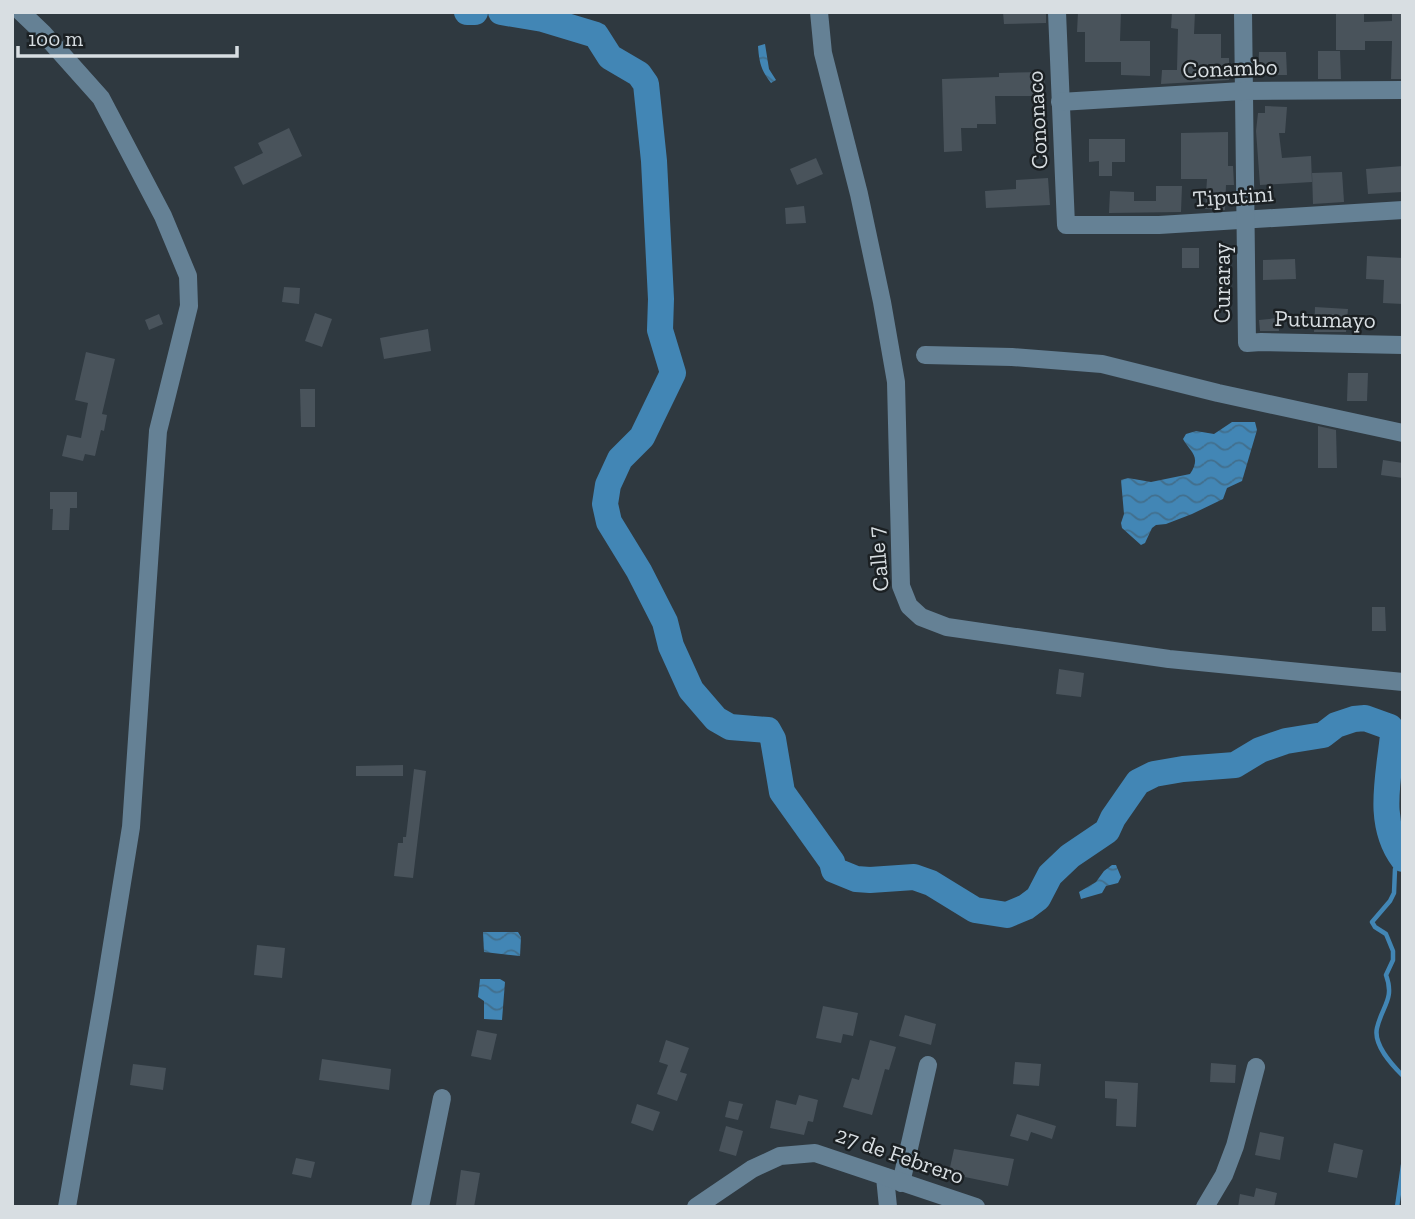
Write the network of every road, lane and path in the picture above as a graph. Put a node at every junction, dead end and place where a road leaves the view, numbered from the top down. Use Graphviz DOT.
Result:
graph roads {
  1 [pos="21,12"];
  2 [pos="819,12"];
  3 [pos="1057,12"];
  4 [pos="1243,12"];
  5 [pos="1403,90"];
  6 [pos="1242,91"];
  7 [pos="1060,102"];
  8 [pos="1403,210"];
  9 [pos="1246,220"];
  10 [pos="1066,225"];
  11 [pos="1247,343"];
  12 [pos="1403,345"];
  13 [pos="925,355"];
  14 [pos="1403,433"];
  15 [pos="1403,682"];
  16 [pos="928,1065"];
  17 [pos="1256,1068"];
  18 [pos="442,1098"];
  19 [pos="893,1180"];
  20 [pos="67,1207"];
  21 [pos="420,1207"];
  22 [pos="696,1207"];
  23 [pos="888,1207"];
  24 [pos="976,1207"];
  25 [pos="1205,1207"];
  1 -- 20 [label="street"];
  2 -- 15 [label="street, Calle 7"];
  3 -- 7 [label="street, Cononaco"];
  4 -- 6 [label="street, Curaray"];
  5 -- 6 [label="street, Conambo"];
  6 -- 7 [label="street, Conambo"];
  6 -- 9 [label="street, Curaray"];
  7 -- 10 [label="street, Cononaco"];
  8 -- 9 [label="street, Tiputini"];
  9 -- 10 [label="street, Tiputini"];
  9 -- 11 [label="street, Curaray"];
  11 -- 12 [label="street, Putumayo"];
  13 -- 14 [label="street"];
  16 -- 19 [label="street"];
  17 -- 25 [label="street"];
  18 -- 21 [label="street"];
  19 -- 22 [label="street, 27 de Febrero"];
  19 -- 23 [label="street"];
  19 -- 24 [label="street, 27 de Febrero"];
}
